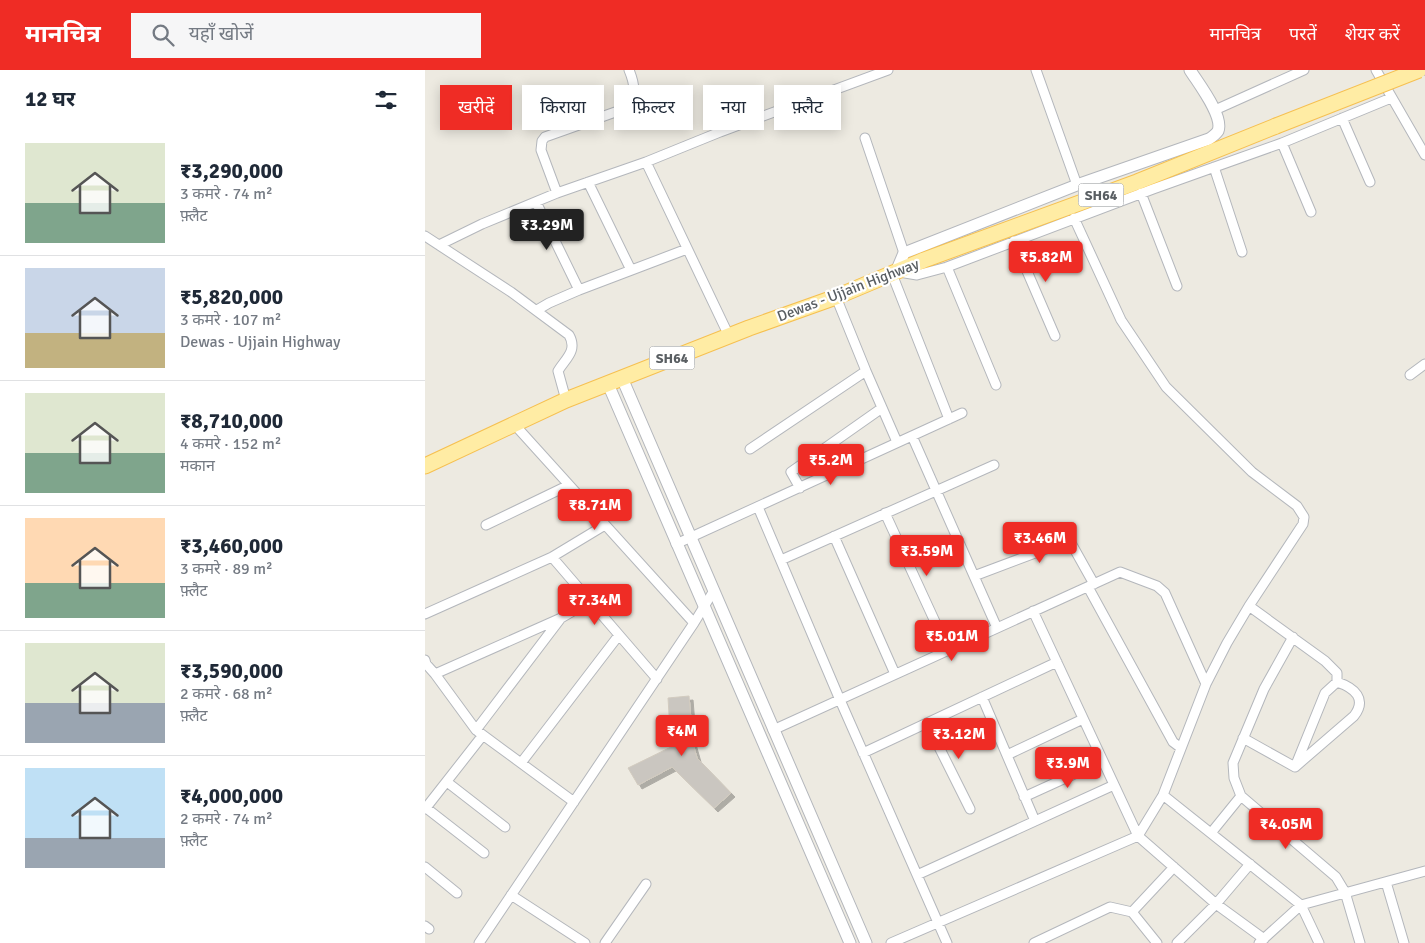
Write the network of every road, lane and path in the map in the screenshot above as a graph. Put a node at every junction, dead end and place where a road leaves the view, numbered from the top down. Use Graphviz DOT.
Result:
graph roads {
  1 [pos="629,70"];
  2 [pos="888,70"];
  3 [pos="1035,70"];
  4 [pos="1190,70"];
  5 [pos="1304,70"];
  6 [pos="1376,70"];
  7 [pos="1419,70"];
  8 [pos="1391,98"];
  9 [pos="1215,110"];
  10 [pos="1342,118"];
  11 [pos="865,138"];
  12 [pos="1282,143"];
  13 [pos="1425,155"];
  14 [pos="646,162"];
  15 [pos="1214,167"];
  16 [pos="588,182"];
  17 [pos="1370,182"];
  18 [pos="1077,185"];
  19 [pos="557,193"];
  20 [pos="1141,193"];
  21 [pos="536,202"];
  22 [pos="1311,212"];
  23 [pos="1074,218"];
  24 [pos="425,236"];
  25 [pos="1014,241"];
  26 [pos="439,244"];
  27 [pos="687,249"];
  28 [pos="1242,252"];
  29 [pos="905,253"];
  30 [pos="947,267"];
  31 [pos="631,270"];
  32 [pos="894,273"];
  33 [pos="1177,286"];
  34 [pos="579,290"];
  35 [pos="837,297"];
  36 [pos="537,310"];
  37 [pos="729,336"];
  38 [pos="1055,336"];
  39 [pos="1425,364"];
  40 [pos="866,371"];
  41 [pos="1410,375"];
  42 [pos="622,378"];
  43 [pos="608,384"];
  44 [pos="996,385"];
  45 [pos="565,400"];
  46 [pos="882,408"];
  47 [pos="962,413"];
  48 [pos="949,419"];
  49 [pos="514,424"];
  50 [pos="912,436"];
  51 [pos="897,442"];
  52 [pos="751,449"];
  53 [pos="994,465"];
  54 [pos="425,466"];
  55 [pos="569,485"];
  56 [pos="800,488"];
  57 [pos="936,490"];
  58 [pos="758,507"];
  59 [pos="885,514"];
  60 [pos="487,525"];
  61 [pos="605,525"];
  62 [pos="834,536"];
  63 [pos="690,538"];
  64 [pos="677,544"];
  65 [pos="553,557"];
  66 [pos="781,560"];
  67 [pos="974,576"];
  68 [pos="1091,585"];
  69 [pos="713,592"];
  70 [pos="590,601"];
  71 [pos="1249,606"];
  72 [pos="704,607"];
  73 [pos="1033,611"];
  74 [pos="425,614"];
  75 [pos="561,618"];
  76 [pos="694,623"];
  77 [pos="997,628"];
  78 [pos="619,635"];
  79 [pos="1293,637"];
  80 [pos="948,650"];
  81 [pos="425,660"];
  82 [pos="1057,662"];
  83 [pos="435,674"];
  84 [pos="895,674"];
  85 [pos="657,679"];
  86 [pos="1337,682"];
  87 [pos="1206,684"];
  88 [pos="982,697"];
  89 [pos="840,700"];
  90 [pos="1083,719"];
  91 [pos="927,723"];
  92 [pos="773,730"];
  93 [pos="480,732"];
  94 [pos="760,736"];
  95 [pos="1243,738"];
  96 [pos="1181,748"];
  97 [pos="863,753"];
  98 [pos="1007,755"];
  99 [pos="1103,760"];
  100 [pos="521,763"];
  101 [pos="1295,767"];
  102 [pos="447,782"];
  103 [pos="1114,785"];
  104 [pos="1163,795"];
  105 [pos="1241,796"];
  106 [pos="1024,797"];
  107 [pos="574,802"];
  108 [pos="425,808"];
  109 [pos="970,809"];
  110 [pos="1035,821"];
  111 [pos="505,827"];
  112 [pos="1211,833"];
  113 [pos="1138,836"];
  114 [pos="484,853"];
  115 [pos="1250,864"];
  116 [pos="425,867"];
  117 [pos="1174,867"];
  118 [pos="1425,871"];
  119 [pos="917,875"];
  120 [pos="1386,882"];
  121 [pos="646,884"];
  122 [pos="1345,892"];
  123 [pos="457,893"];
  124 [pos="511,895"];
  125 [pos="1216,904"];
  126 [pos="1301,904"];
  127 [pos="1132,912"];
  128 [pos="938,923"];
  129 [pos="1261,941"];
  130 [pos="479,943"];
  131 [pos="585,943"];
  132 [pos="605,943"];
  133 [pos="850,943"];
  134 [pos="866,943"];
  135 [pos="891,943"];
  136 [pos="947,943"];
  137 [pos="1034,943"];
  138 [pos="1157,943"];
  139 [pos="1177,943"];
  140 [pos="1319,943"];
  141 [pos="1360,943"];
  142 [pos="1404,943"];
  1 -- 19 [label="street"];
  2 -- 14 [label="street"];
  3 -- 18 [label="street"];
  4 -- 9 [label="street"];
  5 -- 9 [label="street"];
  6 -- 8 [label="street"];
  7 -- 32 [label="main road, Dewas - Ujjain Highway / SH64, bridge"];
  8 -- 10 [label="street"];
  8 -- 13 [label="street"];
  9 -- 18 [label="street"];
  10 -- 12 [label="street"];
  10 -- 17 [label="street"];
  11 -- 29 [label="street"];
  12 -- 15 [label="street"];
  12 -- 22 [label="street"];
  14 -- 16 [label="street"];
  14 -- 27 [label="street"];
  15 -- 20 [label="street"];
  15 -- 28 [label="street"];
  16 -- 19 [label="street"];
  16 -- 31 [label="street"];
  18 -- 29 [label="street"];
  19 -- 21 [label="street"];
  20 -- 23 [label="street"];
  20 -- 33 [label="street"];
  21 -- 26 [label="street"];
  21 -- 34 [label="street"];
  23 -- 25 [label="street"];
  23 -- 71 [label="street"];
  24 -- 26 [label="street"];
  25 -- 30 [label="street"];
  25 -- 38 [label="street"];
  26 -- 36 [label="street"];
  27 -- 31 [label="street"];
  27 -- 37 [label="street"];
  29 -- 32 [label="street"];
  30 -- 32 [label="street"];
  30 -- 44 [label="street"];
  31 -- 34 [label="street"];
  32 -- 35 [label="main road, Dewas - Ujjain Highway / SH64"];
  32 -- 48 [label="street"];
  34 -- 36 [label="street"];
  35 -- 37 [label="main road, Dewas - Ujjain Highway / SH64"];
  35 -- 40 [label="street"];
  36 -- 45 [label="street"];
  37 -- 42 [label="main road, Dewas - Ujjain Highway / SH64"];
  39 -- 41 [label="street"];
  40 -- 46 [label="street"];
  40 -- 52 [label="street"];
  42 -- 43 [label="main road, Dewas - Ujjain Highway / SH64"];
  42 -- 63 [label="street"];
  43 -- 45 [label="main road, Dewas - Ujjain Highway / SH64"];
  43 -- 64 [label="street"];
  45 -- 49 [label="main road, Dewas - Ujjain Highway / SH64"];
  46 -- 51 [label="street"];
  46 -- 56 [label="street"];
  47 -- 48 [label="street"];
  48 -- 50 [label="street"];
  49 -- 54 [label="main road, Dewas - Ujjain Highway / SH64"];
  49 -- 55 [label="street"];
  50 -- 51 [label="street"];
  50 -- 57 [label="street"];
  51 -- 56 [label="street"];
  53 -- 57 [label="street"];
  55 -- 60 [label="street"];
  55 -- 61 [label="street"];
  56 -- 58 [label="street"];
  57 -- 59 [label="street"];
  57 -- 67 [label="street"];
  58 -- 63 [label="street"];
  58 -- 66 [label="street"];
  59 -- 62 [label="street"];
  59 -- 80 [label="street"];
  61 -- 65 [label="street"];
  61 -- 76 [label="street"];
  62 -- 66 [label="street"];
  62 -- 84 [label="street"];
  63 -- 64 [label="street"];
  63 -- 69 [label="street"];
  64 -- 72 [label="street"];
  65 -- 70 [label="street"];
  65 -- 74 [label="street"];
  66 -- 89 [label="street"];
  67 -- 68 [label="street"];
  67 -- 77 [label="street"];
  68 -- 73 [label="street"];
  68 -- 87 [label="street"];
  68 -- 96 [label="street"];
  69 -- 72 [label="street"];
  69 -- 92 [label="street"];
  70 -- 75 [label="street"];
  70 -- 78 [label="street"];
  71 -- 79 [label="street"];
  71 -- 87 [label="street"];
  72 -- 76 [label="street"];
  72 -- 94 [label="street"];
  73 -- 77 [label="street"];
  73 -- 82 [label="street"];
  75 -- 83 [label="street"];
  75 -- 93 [label="street"];
  76 -- 85 [label="street"];
  77 -- 80 [label="street"];
  78 -- 85 [label="street"];
  78 -- 100 [label="street"];
  79 -- 86 [label="street"];
  79 -- 95 [label="street"];
  80 -- 84 [label="street"];
  81 -- 83 [label="street"];
  82 -- 88 [label="street"];
  82 -- 90 [label="street"];
  83 -- 93 [label="street"];
  84 -- 89 [label="street"];
  85 -- 107 [label="street"];
  86 -- 101 [label="street"];
  86 -- 101 [label="street"];
  87 -- 96 [label="street"];
  88 -- 91 [label="street"];
  88 -- 98 [label="street"];
  89 -- 92 [label="street"];
  89 -- 97 [label="street"];
  90 -- 98 [label="street"];
  90 -- 99 [label="street"];
  91 -- 97 [label="street"];
  91 -- 109 [label="street"];
  92 -- 94 [label="street"];
  92 -- 134 [label="street"];
  93 -- 100 [label="street"];
  93 -- 102 [label="street"];
  94 -- 133 [label="street"];
  95 -- 101 [label="street"];
  95 -- 105 [label="street"];
  96 -- 104 [label="street"];
  97 -- 119 [label="street"];
  98 -- 106 [label="street"];
  99 -- 103 [label="street"];
  99 -- 106 [label="street"];
  100 -- 107 [label="street"];
  102 -- 108 [label="street"];
  102 -- 111 [label="street"];
  103 -- 110 [label="street"];
  103 -- 113 [label="street"];
  104 -- 112 [label="street"];
  104 -- 113 [label="street"];
  105 -- 112 [label="street"];
  105 -- 122 [label="street"];
  106 -- 110 [label="street"];
  107 -- 124 [label="street"];
  108 -- 114 [label="street"];
  110 -- 119 [label="street"];
  112 -- 115 [label="street"];
  113 -- 117 [label="street"];
  113 -- 128 [label="street"];
  115 -- 125 [label="street"];
  115 -- 126 [label="street"];
  116 -- 123 [label="street"];
  117 -- 125 [label="street"];
  117 -- 127 [label="street"];
  118 -- 120 [label="street"];
  119 -- 128 [label="street"];
  120 -- 122 [label="street"];
  120 -- 142 [label="street"];
  121 -- 132 [label="street"];
  122 -- 126 [label="street"];
  122 -- 141 [label="street"];
  124 -- 130 [label="street"];
  124 -- 131 [label="street"];
  125 -- 129 [label="street"];
  125 -- 139 [label="street"];
  126 -- 129 [label="street"];
  126 -- 140 [label="street"];
  127 -- 137 [label="street"];
  127 -- 138 [label="street"];
  128 -- 135 [label="street"];
  128 -- 136 [label="street"];
}
